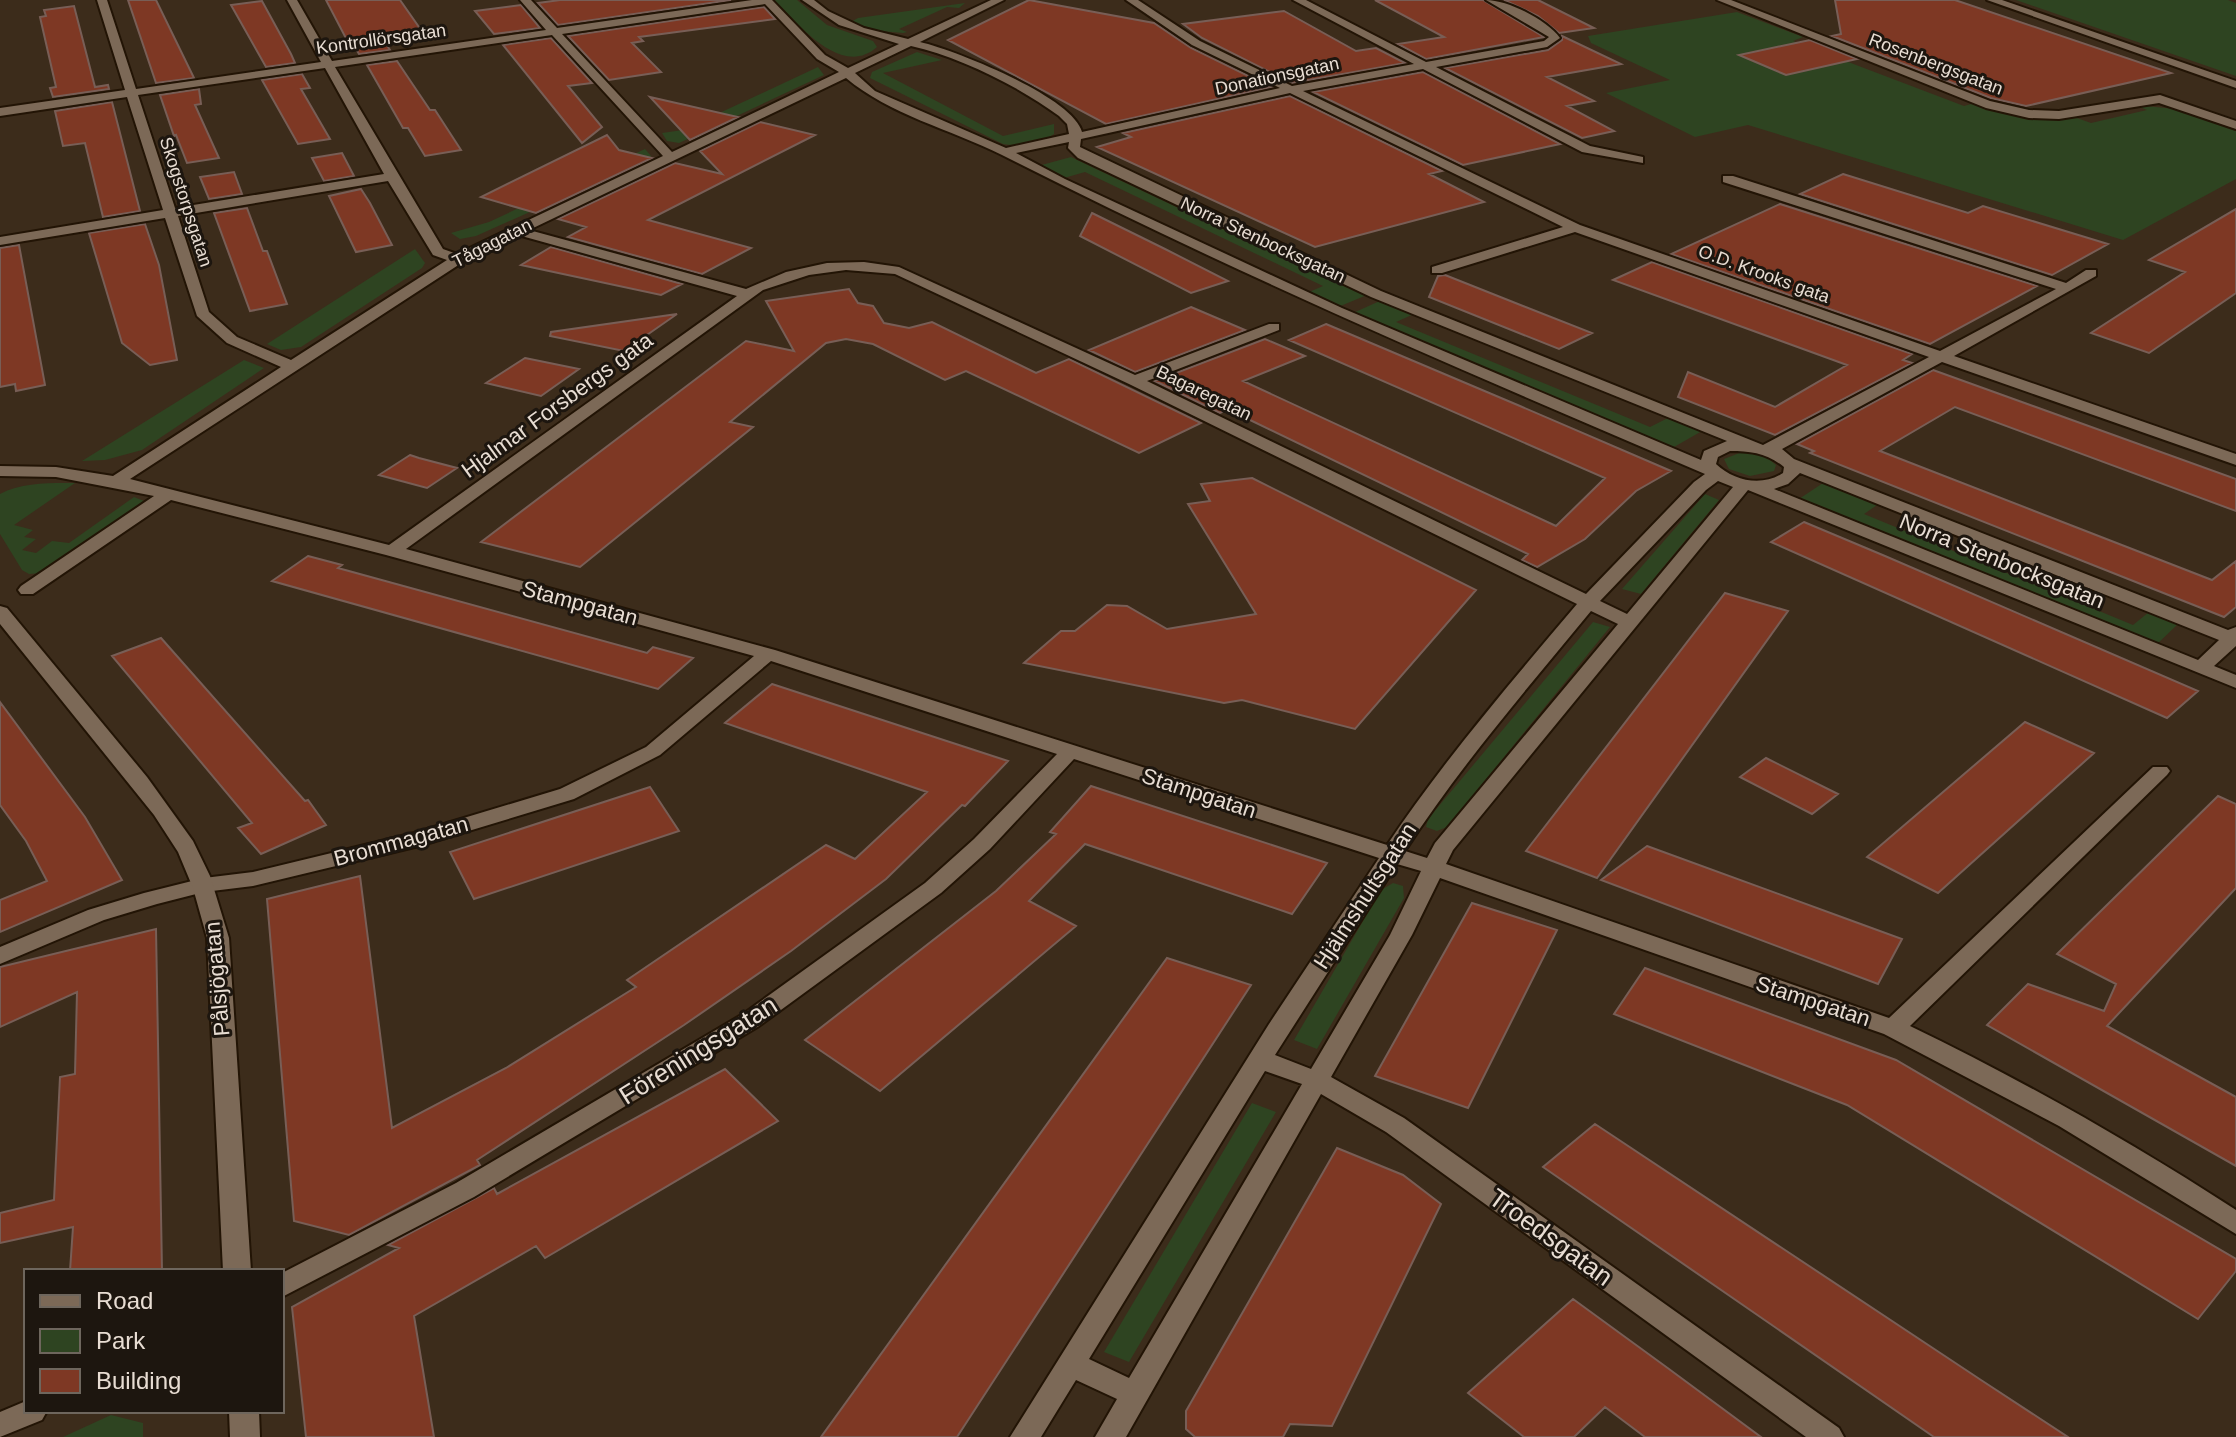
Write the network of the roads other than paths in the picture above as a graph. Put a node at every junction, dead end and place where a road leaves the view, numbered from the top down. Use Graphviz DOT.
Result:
graph roads {
  1 [pos="102,0"];
  2 [pos="292,0"];
  3 [pos="525,0"];
  4 [pos="767,0"];
  5 [pos="807,0"];
  6 [pos="999,0"];
  7 [pos="1131,0"];
  8 [pos="1298,0"];
  9 [pos="1491,0"];
  10 [pos="1722,0"];
  11 [pos="1992,0"];
  12 [pos="980,4"];
  13 [pos="553,33"];
  14 [pos="909,44"];
  15 [pos="329,65"];
  16 [pos="1425,65"];
  17 [pos="846,72"];
  18 [pos="2236,85"];
  19 [pos="1293,89"];
  20 [pos="131,93"];
  21 [pos="0,112"];
  22 [pos="2236,125"];
  23 [pos="1074,137"];
  24 [pos="1005,152"];
  25 [pos="671,158"];
  26 [pos="1639,160"];
  27 [pos="392,177"];
  28 [pos="1728,179"];
  29 [pos="171,214"];
  30 [pos="1575,228"];
  31 [pos="514,230"];
  32 [pos="0,241"];
  33 [pos="458,259"];
  34 [pos="1437,270"];
  35 [pos="2091,273"];
  36 [pos="2068,288"];
  37 [pos="747,294"];
  38 [pos="1274,327"];
  39 [pos="1938,358"];
  40 [pos="293,366"];
  41 [pos="1134,381"];
  42 [pos="1762,448"];
  43 [pos="2236,460"];
  44 [pos="1790,463"];
  45 [pos="0,471"];
  46 [pos="1716,473"];
  47 [pos="116,481"];
  48 [pos="1747,484"];
  49 [pos="168,494"];
  50 [pos="392,551"];
  51 [pos="27,590"];
  52 [pos="1588,603"];
  53 [pos="0,612"];
  54 [pos="1631,623"];
  55 [pos="2234,637"];
  56 [pos="768,654"];
  57 [pos="2201,668"];
  58 [pos="2236,682"];
  59 [pos="1070,752"];
  60 [pos="2160,771"];
  61 [pos="1392,854"];
  62 [pos="1434,868"];
  63 [pos="204,885"];
  64 [pos="0,956"];
  65 [pos="1893,1028"];
  66 [pos="1260,1059"];
  67 [pos="1318,1081"];
  68 [pos="2236,1223"];
  69 [pos="237,1269"];
  70 [pos="284,1285"];
  71 [pos="1071,1364"];
  72 [pos="1135,1394"];
  73 [pos="28,1413"];
  74 [pos="244,1413"];
  75 [pos="0,1426"];
  76 [pos="245,1437"];
  77 [pos="1025,1437"];
  78 [pos="1110,1437"];
  79 [pos="1829,1437"];
  1 -- 20 [label="street, Skogstorpsgatan"];
  2 -- 15 [label="street"];
  3 -- 13 [label="street"];
  4 -- 13 [label="street, Kontrollörsgatan"];
  4 -- 17 [label="street, Norra Stenbocksgatan"];
  5 -- 14 [label="street, Norra Stenbocksgatan"];
  6 -- 12 [label="street, Tågagatan"];
  7 -- 19 [label="street, O.D. Krooks gata"];
  8 -- 16 [label="street"];
  9 -- 16 [label="street, Donationsgatan"];
  10 -- 22 [label="street, Rosenbergsgatan"];
  11 -- 18 [label="street"];
  12 -- 14 [label="street, Tågagatan"];
  13 -- 15 [label="street, Kontrollörsgatan"];
  13 -- 25 [label="street"];
  14 -- 17 [label="street, Tågagatan"];
  14 -- 23 [label="street, Norra Stenbocksgatan"];
  15 -- 20 [label="street, Kontrollörsgatan"];
  15 -- 27 [label="street"];
  16 -- 19 [label="street, Donationsgatan"];
  16 -- 26 [label="street"];
  17 -- 24 [label="street, Norra Stenbocksgatan"];
  17 -- 25 [label="street, Tågagatan"];
  19 -- 23 [label="street, Donationsgatan"];
  19 -- 30 [label="street, O.D. Krooks gata"];
  20 -- 21 [label="street, Kontrollörsgatan"];
  20 -- 29 [label="street, Skogstorpsgatan"];
  23 -- 24 [label="street, Donationsgatan"];
  23 -- 42 [label="street, Norra Stenbocksgatan"];
  24 -- 46 [label="street, Norra Stenbocksgatan"];
  25 -- 31 [label="street, Tågagatan"];
  27 -- 29 [label="street"];
  27 -- 33 [label="street"];
  28 -- 36 [label="street"];
  29 -- 32 [label="street"];
  29 -- 40 [label="street, Skogstorpsgatan"];
  30 -- 34 [label="street"];
  30 -- 39 [label="street, O.D. Krooks gata"];
  31 -- 33 [label="street, Tågagatan"];
  31 -- 37 [label="street"];
  33 -- 40 [label="street, Tågagatan"];
  35 -- 36 [label="street"];
  36 -- 39 [label="street"];
  37 -- 41 [label="street, Bagaregatan"];
  37 -- 50 [label="street, Hjalmar Forsbergs gata"];
  38 -- 41 [label="street"];
  39 -- 42 [label="street"];
  39 -- 43 [label="street, O.D. Krooks gata"];
  40 -- 47 [label="street, Tågagatan"];
  41 -- 52 [label="street, Bagaregatan"];
  42 -- 44 [label="street, Norra Stenbocksgatan"];
  42 -- 46 [label="street"];
  44 -- 48 [label="street"];
  44 -- 55 [label="street, Norra Stenbocksgatan"];
  45 -- 47 [label="street"];
  46 -- 48 [label="street, Norra Stenbocksgatan"];
  46 -- 52 [label="street, Hjälmshultsgatan"];
  47 -- 49 [label="street, Stampgatan"];
  48 -- 54 [label="street, Hjälmshultsgatan"];
  48 -- 57 [label="street, Norra Stenbocksgatan"];
  49 -- 50 [label="street, Stampgatan"];
  49 -- 51 [label="street"];
  50 -- 56 [label="street, Stampgatan"];
  52 -- 54 [label="street, Bagaregatan"];
  52 -- 61 [label="street, Hjälmshultsgatan"];
  53 -- 63 [label="street, Pålsjögatan"];
  54 -- 62 [label="street, Hjälmshultsgatan"];
  55 -- 57 [label="street"];
  56 -- 59 [label="street, Stampgatan"];
  56 -- 63 [label="street, Brommagatan"];
  57 -- 58 [label="street, Norra Stenbocksgatan"];
  59 -- 61 [label="street, Stampgatan"];
  59 -- 70 [label="street, Föreningsgatan"];
  60 -- 65 [label="street"];
  61 -- 62 [label="street, Stampgatan"];
  61 -- 66 [label="street, Hjälmshultsgatan"];
  62 -- 65 [label="street, Stampgatan"];
  62 -- 67 [label="street, Hjälmshultsgatan"];
  63 -- 64 [label="street, Brommagatan"];
  63 -- 69 [label="street, Pålsjögatan"];
  65 -- 68 [label="street, Stampgatan"];
  66 -- 67 [label="street, Troedsgatan"];
  66 -- 71 [label="street, Hjälmshultsgatan"];
  67 -- 72 [label="street, Hjälmshultsgatan"];
  67 -- 79 [label="street, Troedsgatan"];
  71 -- 72 [label="street"];
  71 -- 77 [label="street, Hjälmshultsgatan"];
  72 -- 78 [label="street, Hjälmshultsgatan"];
  73 -- 75 [label="street"];
  74 -- 76 [label="street"];
}
